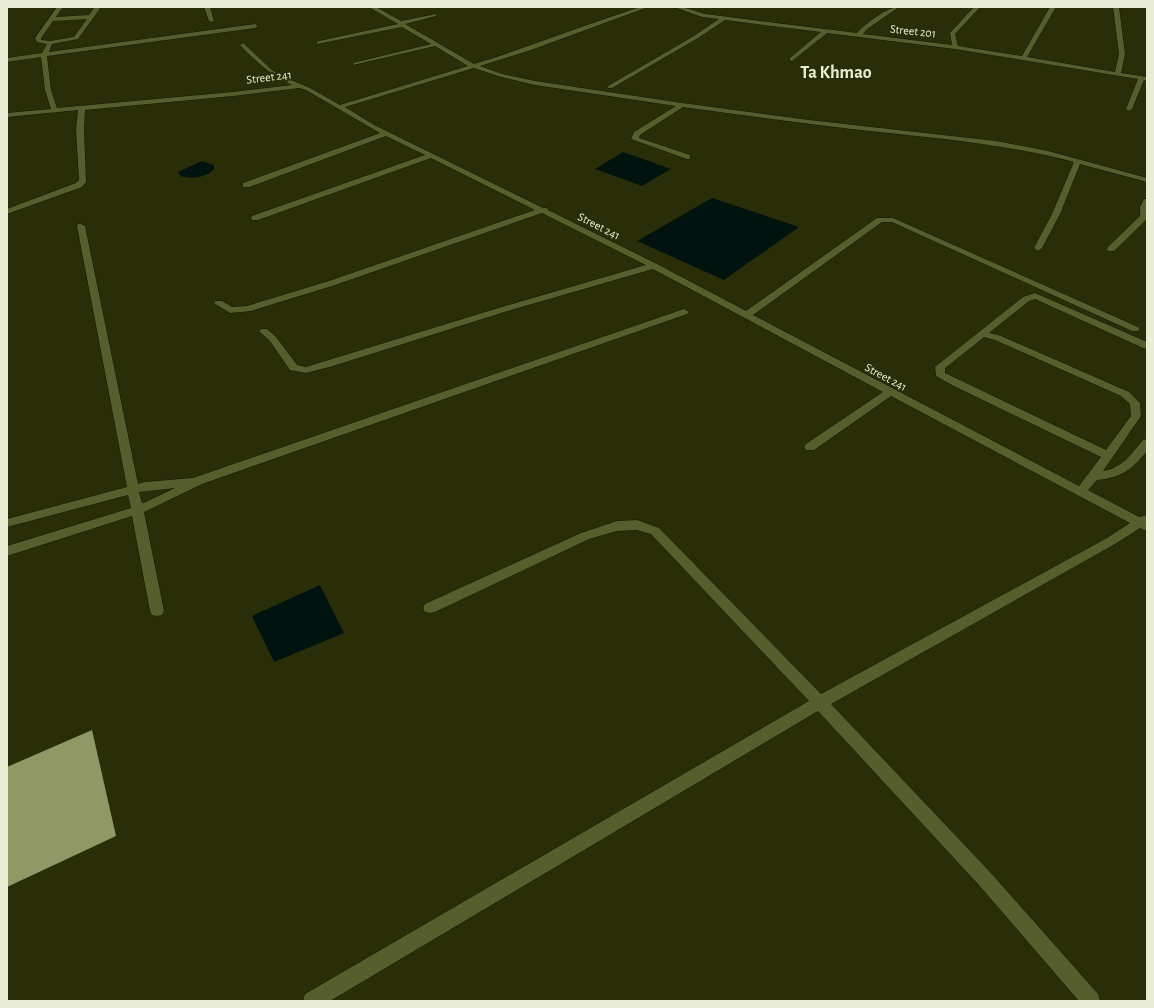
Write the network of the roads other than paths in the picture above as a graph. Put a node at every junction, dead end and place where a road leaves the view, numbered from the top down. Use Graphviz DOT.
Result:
graph roads {
  1 [pos="60,7"];
  2 [pos="98,7"];
  3 [pos="207,7"];
  4 [pos="372,7"];
  5 [pos="645,7"];
  6 [pos="677,7"];
  7 [pos="896,7"];
  8 [pos="977,7"];
  9 [pos="1053,7"];
  10 [pos="1116,7"];
  11 [pos="434,14"];
  12 [pos="91,17"];
  13 [pos="51,19"];
  14 [pos="723,19"];
  15 [pos="212,21"];
  16 [pos="401,24"];
  17 [pos="255,26"];
  18 [pos="825,32"];
  19 [pos="858,36"];
  20 [pos="50,43"];
  21 [pos="319,43"];
  22 [pos="436,44"];
  23 [pos="243,45"];
  24 [pos="955,47"];
  25 [pos="44,56"];
  26 [pos="1024,58"];
  27 [pos="792,59"];
  28 [pos="7,60"];
  29 [pos="355,64"];
  30 [pos="472,65"];
  31 [pos="1118,74"];
  32 [pos="1144,78"];
  33 [pos="299,86"];
  34 [pos="610,87"];
  35 [pos="682,105"];
  36 [pos="339,107"];
  37 [pos="82,108"];
  38 [pos="1129,109"];
  39 [pos="55,111"];
  40 [pos="7,115"];
  41 [pos="387,133"];
  42 [pos="433,155"];
  43 [pos="687,157"];
  44 [pos="1078,161"];
  45 [pos="1147,180"];
  46 [pos="246,185"];
  47 [pos="1147,201"];
  48 [pos="544,210"];
  49 [pos="7,212"];
  50 [pos="255,218"];
  51 [pos="82,226"];
  52 [pos="1038,248"];
  53 [pos="1111,249"];
  54 [pos="654,266"];
  55 [pos="219,303"];
  56 [pos="684,312"];
  57 [pos="746,315"];
  58 [pos="1135,329"];
  59 [pos="264,331"];
  60 [pos="982,334"];
  61 [pos="1147,346"];
  62 [pos="890,392"];
  63 [pos="1147,443"];
  64 [pos="810,447"];
  65 [pos="1109,456"];
  66 [pos="1094,476"];
  67 [pos="198,481"];
  68 [pos="133,489"];
  69 [pos="1081,491"];
  70 [pos="137,510"];
  71 [pos="1144,522"];
  72 [pos="7,523"];
  73 [pos="7,551"];
  74 [pos="430,608"];
  75 [pos="157,611"];
  76 [pos="820,703"];
  77 [pos="312,1001"];
  78 [pos="1091,1001"];
  1 -- 13 [label="street"];
  2 -- 12 [label="street"];
  3 -- 15 [label="street"];
  4 -- 16 [label="street"];
  5 -- 30 [label="street"];
  6 -- 14 [label="street, Street 201"];
  7 -- 19 [label="street"];
  8 -- 24 [label="street"];
  9 -- 26 [label="street"];
  10 -- 31 [label="street"];
  11 -- 16 [label="street"];
  12 -- 13 [label="street"];
  12 -- 20 [label="street"];
  13 -- 20 [label="street"];
  14 -- 18 [label="street, Street 201"];
  14 -- 34 [label="street"];
  16 -- 21 [label="street"];
  16 -- 22 [label="street"];
  17 -- 25 [label="street"];
  18 -- 19 [label="street, Street 201"];
  18 -- 27 [label="street"];
  19 -- 24 [label="street, Street 201"];
  20 -- 25 [label="street"];
  22 -- 29 [label="street"];
  22 -- 30 [label="street"];
  23 -- 33 [label="street"];
  24 -- 26 [label="street, Street 201"];
  25 -- 28 [label="street"];
  25 -- 39 [label="street"];
  26 -- 31 [label="street, Street 201"];
  30 -- 35 [label="street"];
  30 -- 36 [label="street"];
  31 -- 32 [label="street, Street 201"];
  32 -- 38 [label="street"];
  33 -- 36 [label="street, Street 241"];
  33 -- 37 [label="street, Street 241"];
  35 -- 43 [label="street"];
  35 -- 44 [label="street"];
  36 -- 41 [label="street, Street 241"];
  37 -- 39 [label="street, Street 241"];
  37 -- 49 [label="street"];
  39 -- 40 [label="street, Street 241"];
  41 -- 42 [label="street, Street 241"];
  41 -- 46 [label="street"];
  42 -- 48 [label="street, Street 241"];
  42 -- 50 [label="street"];
  44 -- 45 [label="street"];
  44 -- 52 [label="street"];
  47 -- 53 [label="street"];
  48 -- 54 [label="street, Street 241"];
  48 -- 55 [label="street"];
  51 -- 68 [label="street"];
  54 -- 57 [label="street, Street 241"];
  54 -- 59 [label="street"];
  56 -- 67 [label="street"];
  57 -- 58 [label="street"];
  57 -- 62 [label="street, Street 241"];
  60 -- 61 [label="street"];
  60 -- 65 [label="street"];
  60 -- 65 [label="street"];
  62 -- 64 [label="street"];
  62 -- 69 [label="street, Street 241"];
  63 -- 66 [label="street"];
  65 -- 66 [label="street"];
  66 -- 69 [label="street"];
  67 -- 68 [label="street"];
  67 -- 70 [label="street"];
  68 -- 70 [label="street"];
  68 -- 72 [label="street"];
  69 -- 71 [label="street, Street 241"];
  70 -- 73 [label="street"];
  70 -- 75 [label="street"];
  71 -- 76 [label="street"];
  74 -- 76 [label="street"];
  76 -- 77 [label="street"];
  76 -- 78 [label="street"];
}
